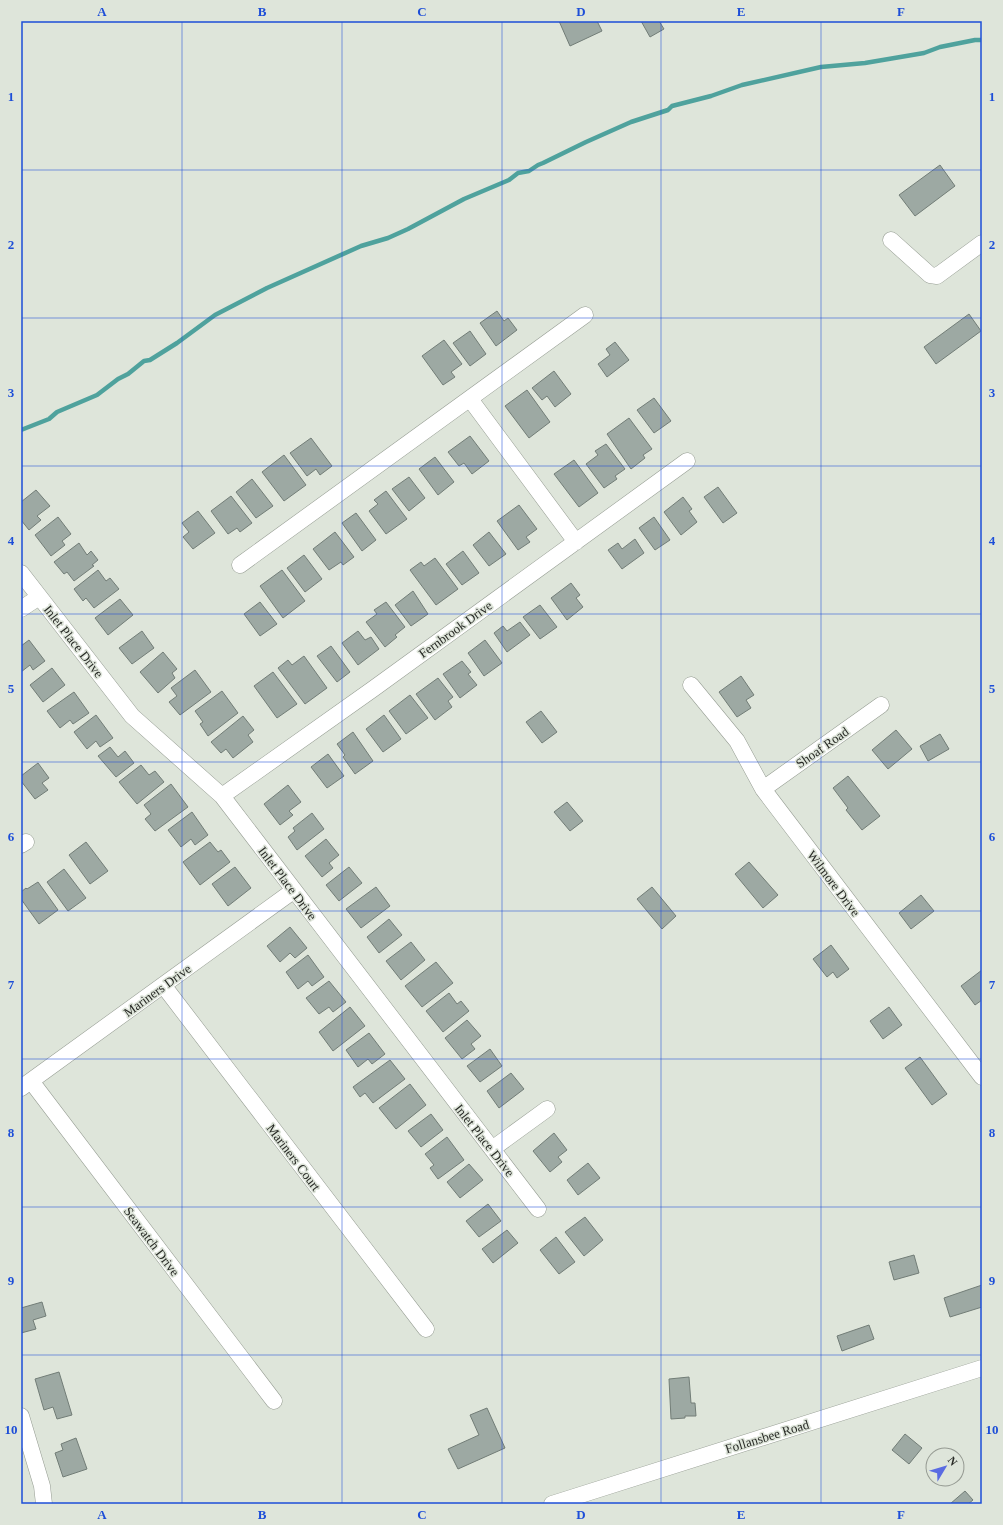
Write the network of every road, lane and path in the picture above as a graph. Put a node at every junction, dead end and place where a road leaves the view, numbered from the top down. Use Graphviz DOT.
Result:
graph roads {
  1 [pos="891,240"];
  2 [pos="982,243"];
  3 [pos="585,315"];
  4 [pos="470,399"];
  5 [pos="687,461"];
  6 [pos="576,542"];
  7 [pos="240,565"];
  8 [pos="21,573"];
  9 [pos="39,597"];
  10 [pos="21,610"];
  11 [pos="692,685"];
  12 [pos="881,705"];
  13 [pos="763,789"];
  14 [pos="222,796"];
  15 [pos="293,891"];
  16 [pos="163,985"];
  17 [pos="982,1077"];
  18 [pos="26,1084"];
  19 [pos="547,1109"];
  20 [pos="492,1149"];
  21 [pos="538,1208"];
  22 [pos="426,1329"];
  23 [pos="982,1368"];
  24 [pos="274,1401"];
  25 [pos="21,1416"];
  26 [pos="44,1504"];
  27 [pos="552,1504"];
  1 -- 2 [label="street"];
  3 -- 4 [label="street"];
  4 -- 6 [label="street"];
  4 -- 7 [label="street"];
  5 -- 6 [label="street, Fernbrook Drive"];
  6 -- 14 [label="street, Fernbrook Drive"];
  8 -- 9 [label="street, Inlet Place Drive"];
  9 -- 10 [label="street"];
  9 -- 14 [label="street, Inlet Place Drive"];
  11 -- 13 [label="street, Wilmore Drive"];
  12 -- 13 [label="street, Shoaf Road"];
  13 -- 17 [label="street, Wilmore Drive"];
  14 -- 15 [label="street, Inlet Place Drive"];
  15 -- 16 [label="street, Mariners Drive"];
  15 -- 20 [label="street, Inlet Place Drive"];
  16 -- 18 [label="street, Mariners Drive"];
  16 -- 22 [label="street, Mariners Court"];
  18 -- 24 [label="street, Seawatch Drive"];
  19 -- 20 [label="street"];
  20 -- 21 [label="street, Inlet Place Drive"];
  23 -- 27 [label="street, Follansbee Road"];
  25 -- 26 [label="street"];
}
